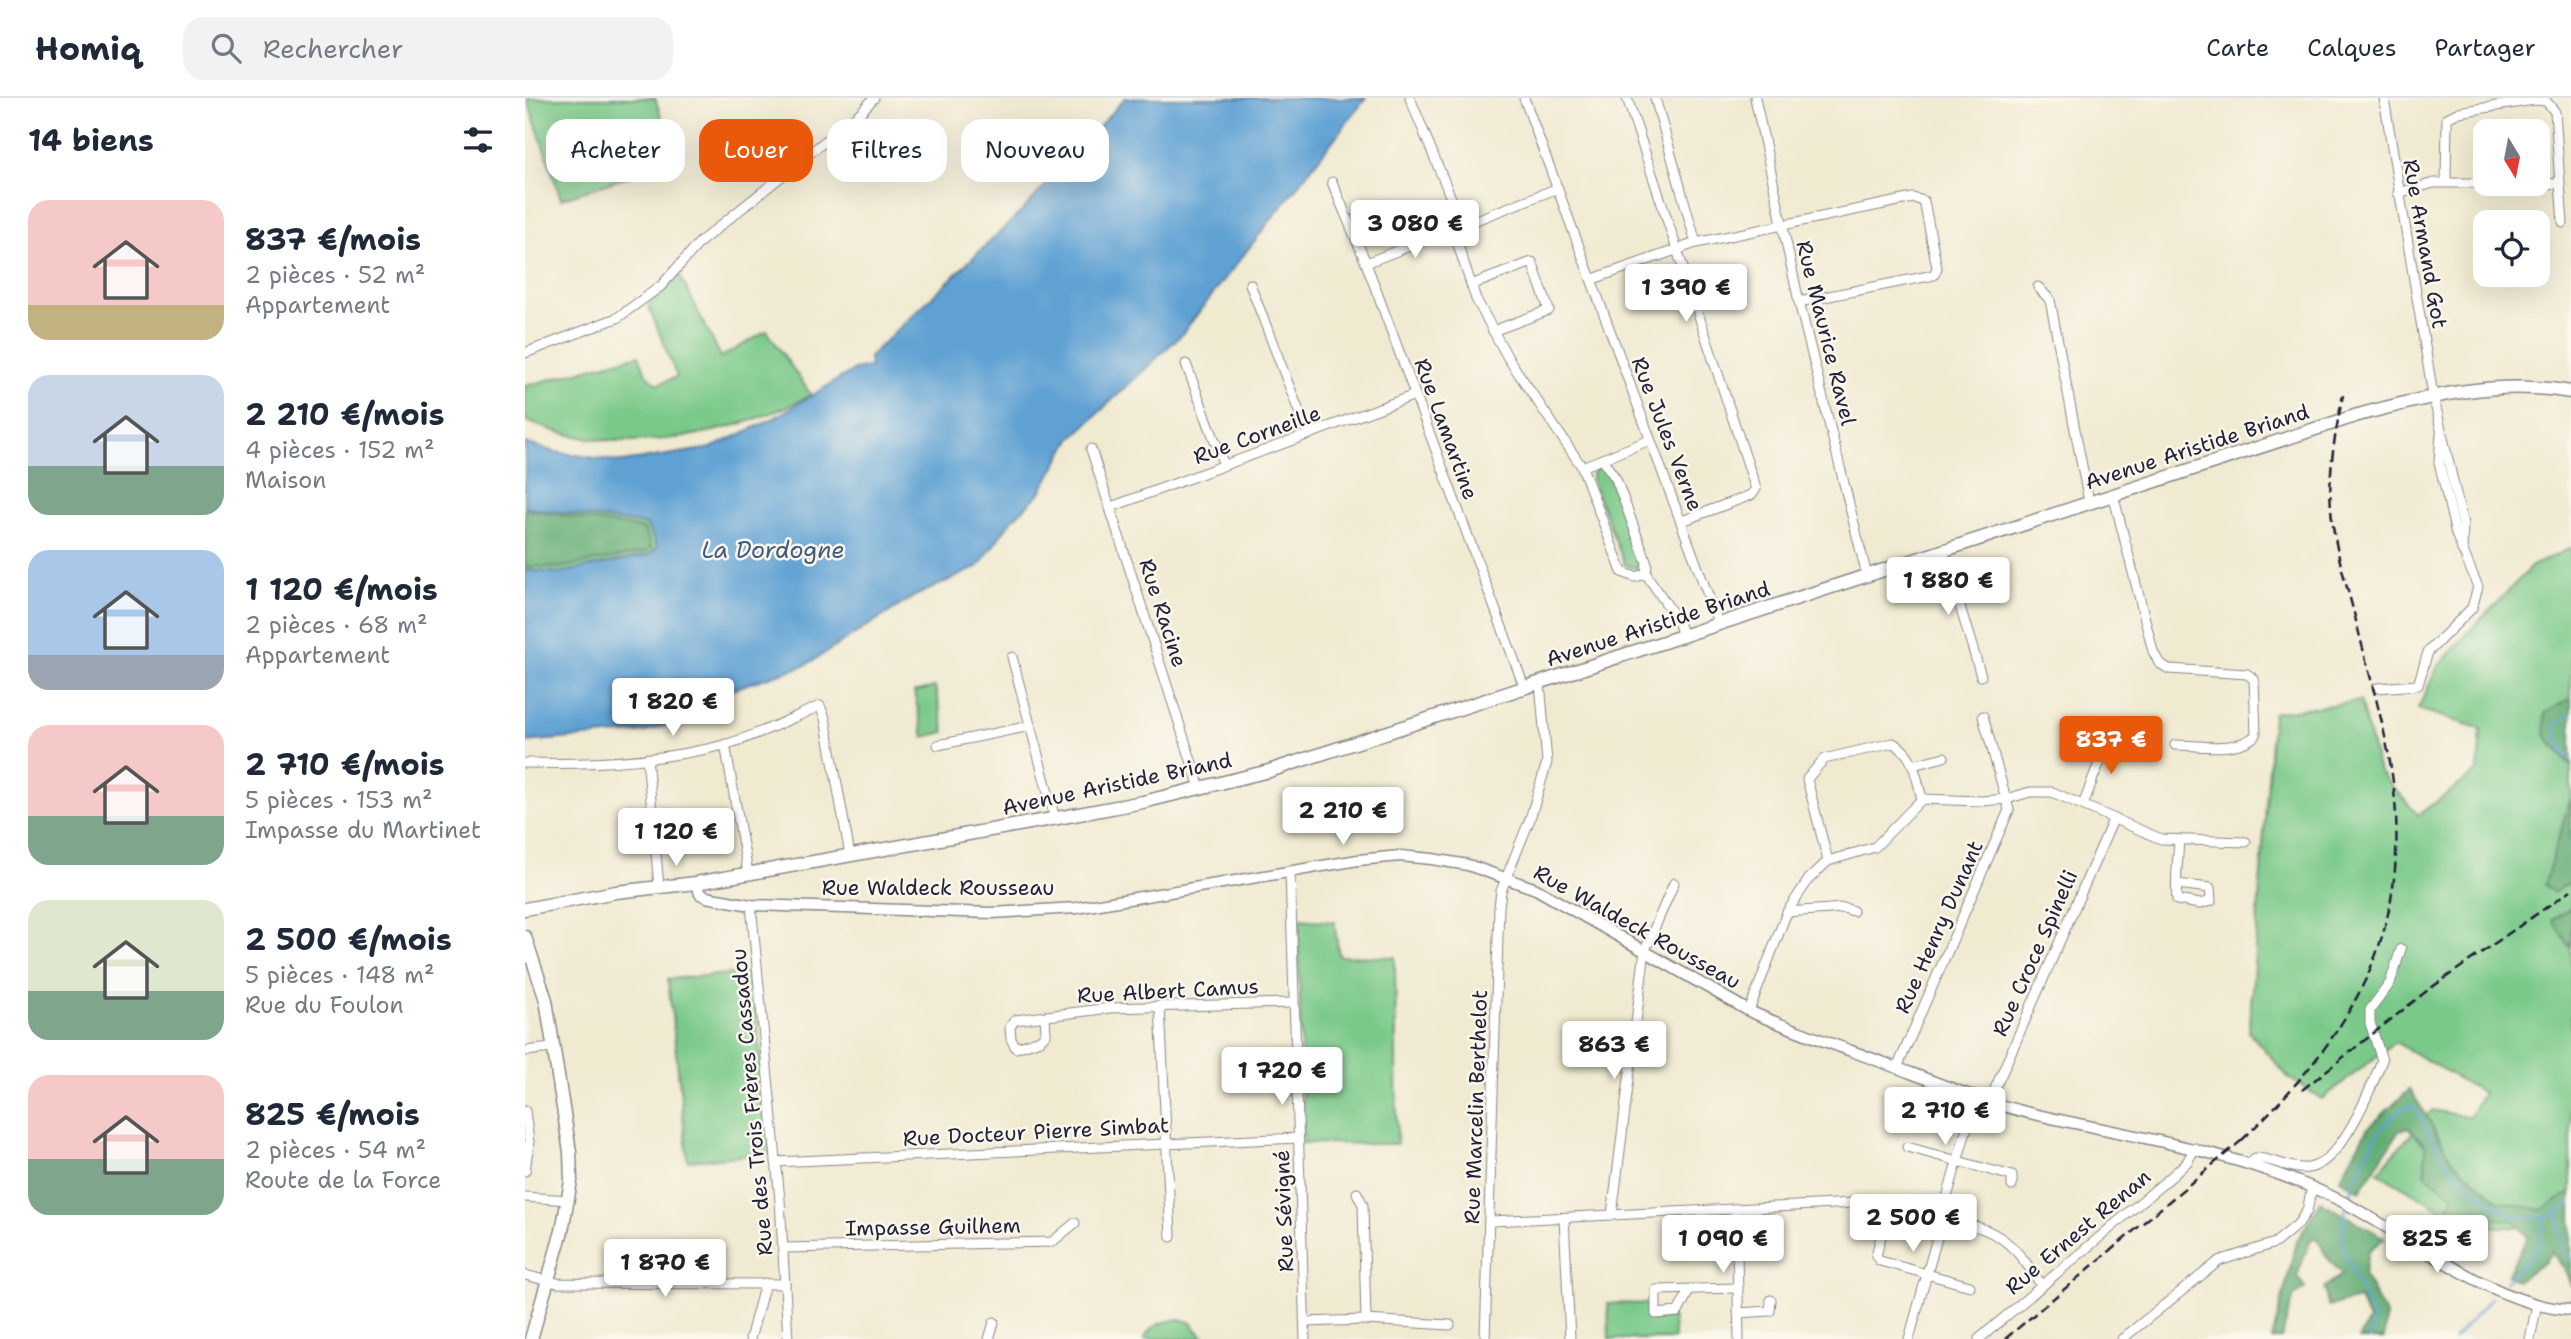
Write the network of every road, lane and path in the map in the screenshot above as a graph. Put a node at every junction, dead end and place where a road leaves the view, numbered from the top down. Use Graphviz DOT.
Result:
graph roads {
  1 [pos="874,98"];
  2 [pos="1411,98"];
  3 [pos="1524,98"];
  4 [pos="1627,98"];
  5 [pos="1655,98"];
  6 [pos="1755,98"];
  7 [pos="2384,98"];
  8 [pos="1332,182"];
  9 [pos="2446,182"];
  10 [pos="2473,183"];
  11 [pos="2550,184"];
  12 [pos="2560,184"];
  13 [pos="1558,188"];
  14 [pos="2398,193"];
  15 [pos="2563,223"];
  16 [pos="1781,225"];
  17 [pos="1458,228"];
  18 [pos="1696,243"];
  19 [pos="1678,250"];
  20 [pos="1366,262"];
  21 [pos="1593,279"];
  22 [pos="1250,284"];
  23 [pos="1471,285"];
  24 [pos="2038,287"];
  25 [pos="1799,302"];
  26 [pos="1493,331"];
  27 [pos="525,353"];
  28 [pos="1186,364"];
  29 [pos="2571,391"];
  30 [pos="1415,395"];
  31 [pos="2433,395"];
  32 [pos="1308,435"];
  33 [pos="1650,440"];
  34 [pos="1091,449"];
  35 [pos="1602,459"];
  36 [pos="1224,465"];
  37 [pos="1582,467"];
  38 [pos="2113,494"];
  39 [pos="2089,502"];
  40 [pos="1111,507"];
  41 [pos="1682,521"];
  42 [pos="1943,550"];
  43 [pos="1646,574"];
  44 [pos="1867,576"];
  45 [pos="1719,625"];
  46 [pos="1682,637"];
  47 [pos="1012,657"];
  48 [pos="1981,676"];
  49 [pos="1540,684"];
  50 [pos="2377,688"];
  51 [pos="1525,689"];
  52 [pos="1983,716"];
  53 [pos="1030,726"];
  54 [pos="2137,742"];
  55 [pos="725,744"];
  56 [pos="938,744"];
  57 [pos="2175,745"];
  58 [pos="1944,757"];
  59 [pos="647,758"];
  60 [pos="525,763"];
  61 [pos="1913,765"];
  62 [pos="1200,788"];
  63 [pos="1922,799"];
  64 [pos="2007,799"];
  65 [pos="2083,805"];
  66 [pos="1055,819"];
  67 [pos="2113,820"];
  68 [pos="2179,840"];
  69 [pos="2246,842"];
  70 [pos="850,855"];
  71 [pos="1828,861"];
  72 [pos="1290,872"];
  73 [pos="748,873"];
  74 [pos="1507,878"];
  75 [pos="696,883"];
  76 [pos="1674,883"];
  77 [pos="2177,884"];
  78 [pos="659,886"];
  79 [pos="751,905"];
  80 [pos="525,909"];
  81 [pos="1853,911"];
  82 [pos="1787,912"];
  83 [pos="525,937"];
  84 [pos="2401,949"];
  85 [pos="1645,950"];
  86 [pos="1293,1003"];
  87 [pos="1160,1006"];
  88 [pos="1749,1011"];
  89 [pos="1045,1016"];
  90 [pos="552,1048"];
  91 [pos="525,1051"];
  92 [pos="1897,1068"];
  93 [pos="1989,1101"];
  94 [pos="525,1111"];
  95 [pos="1298,1138"];
  96 [pos="1166,1143"];
  97 [pos="1907,1147"];
  98 [pos="2195,1148"];
  99 [pos="1957,1161"];
  100 [pos="776,1162"];
  101 [pos="2251,1163"];
  102 [pos="525,1171"];
  103 [pos="2012,1186"];
  104 [pos="2312,1187"];
  105 [pos="1357,1193"];
  106 [pos="525,1197"];
  107 [pos="569,1200"];
  108 [pos="1889,1204"];
  109 [pos="1944,1208"];
  110 [pos="1736,1210"];
  111 [pos="1934,1214"];
  112 [pos="1612,1216"];
  113 [pos="1564,1218"];
  114 [pos="1491,1220"];
  115 [pos="1952,1222"];
  116 [pos="1075,1223"];
  117 [pos="1940,1227"];
  118 [pos="1171,1237"];
  119 [pos="784,1248"];
  120 [pos="1927,1274"];
  121 [pos="525,1275"];
  122 [pos="547,1281"];
  123 [pos="765,1283"];
  124 [pos="785,1284"];
  125 [pos="1970,1286"];
  126 [pos="2042,1286"];
  127 [pos="1738,1288"];
  128 [pos="1690,1289"];
  129 [pos="1771,1300"];
  130 [pos="2537,1304"];
  131 [pos="2571,1310"];
  132 [pos="1738,1313"];
  133 [pos="1366,1320"];
  134 [pos="995,1322"];
  135 [pos="1305,1322"];
  136 [pos="1450,1325"];
  137 [pos="531,1339"];
  138 [pos="750,1339"];
  139 [pos="787,1339"];
  140 [pos="989,1339"];
  141 [pos="1305,1339"];
  142 [pos="1485,1339"];
  143 [pos="1570,1339"];
  144 [pos="1739,1339"];
  145 [pos="1909,1339"];
  146 [pos="1979,1339"];
  147 [pos="2122,1339"];
  148 [pos="2530,1339"];
  1 -- 27 [label="street"];
  2 -- 17 [label="street"];
  3 -- 13 [label="street, Rue Jules Verne"];
  4 -- 19 [label="street"];
  5 -- 18 [label="street"];
  6 -- 16 [label="street, Rue Maurice Ravel"];
  7 -- 14 [label="street, Rue Armand Got"];
  8 -- 20 [label="street, Rue Lamartine"];
  9 -- 10 [label="street"];
  9 -- 12 [label="street"];
  9 -- 14 [label="street"];
  11 -- 12 [label="street"];
  12 -- 15 [label="street"];
  13 -- 17 [label="street"];
  13 -- 21 [label="street, Rue Jules Verne"];
  14 -- 31 [label="street, Rue Armand Got"];
  16 -- 18 [label="street"];
  16 -- 25 [label="street, Rue Maurice Ravel"];
  16 -- 25 [label="street"];
  17 -- 20 [label="street"];
  17 -- 23 [label="street"];
  18 -- 19 [label="street"];
  19 -- 21 [label="street"];
  19 -- 41 [label="street"];
  20 -- 30 [label="street, Rue Lamartine"];
  21 -- 33 [label="street, Rue Jules Verne"];
  22 -- 32 [label="street"];
  23 -- 26 [label="street"];
  23 -- 26 [label="street"];
  24 -- 39 [label="street"];
  25 -- 44 [label="street, Rue Maurice Ravel"];
  26 -- 37 [label="street"];
  28 -- 36 [label="street"];
  29 -- 31 [label="main road, Avenue Aristide Briand"];
  30 -- 32 [label="street, Rue Corneille"];
  30 -- 51 [label="street, Rue Lamartine"];
  31 -- 38 [label="main road, Avenue Aristide Briand"];
  31 -- 50 [label="street, Rue Armand Got"];
  32 -- 36 [label="street, Rue Corneille"];
  33 -- 35 [label="street"];
  33 -- 41 [label="street, Rue Jules Verne"];
  34 -- 40 [label="street, Rue Racine"];
  35 -- 37 [label="street"];
  35 -- 43 [label="street"];
  36 -- 40 [label="street, Rue Corneille"];
  37 -- 43 [label="street"];
  38 -- 39 [label="main road, Avenue Aristide Briand"];
  38 -- 57 [label="street"];
  39 -- 42 [label="main road, Avenue Aristide Briand"];
  40 -- 62 [label="street, Rue Racine"];
  41 -- 45 [label="street, Rue Jules Verne"];
  42 -- 44 [label="main road, Avenue Aristide Briand"];
  42 -- 48 [label="street"];
  43 -- 46 [label="street"];
  44 -- 45 [label="main road, Avenue Aristide Briand"];
  45 -- 46 [label="main road, Avenue Aristide Briand"];
  46 -- 49 [label="main road, Avenue Aristide Briand"];
  47 -- 53 [label="street"];
  49 -- 51 [label="main road, Avenue Aristide Briand"];
  49 -- 74 [label="street, Rue Marcelin Berthelot"];
  51 -- 62 [label="main road, Avenue Aristide Briand"];
  52 -- 64 [label="street"];
  53 -- 56 [label="street"];
  53 -- 66 [label="street"];
  54 -- 65 [label="street"];
  55 -- 59 [label="street"];
  55 -- 70 [label="street"];
  55 -- 73 [label="street"];
  58 -- 61 [label="street"];
  59 -- 60 [label="street"];
  59 -- 78 [label="street"];
  61 -- 63 [label="street"];
  61 -- 71 [label="street"];
  62 -- 66 [label="main road, Avenue Aristide Briand"];
  63 -- 64 [label="street"];
  63 -- 71 [label="street"];
  64 -- 65 [label="street"];
  64 -- 92 [label="street, Rue Henry Dunant"];
  65 -- 67 [label="street"];
  66 -- 70 [label="main road, Avenue Aristide Briand"];
  67 -- 68 [label="street"];
  67 -- 93 [label="street, Rue Croce Spinelli"];
  68 -- 69 [label="street"];
  68 -- 77 [label="street"];
  70 -- 73 [label="main road, Avenue Aristide Briand"];
  71 -- 82 [label="street"];
  72 -- 74 [label="street, Rue Waldeck Rousseau"];
  72 -- 79 [label="street, Rue Waldeck Rousseau"];
  72 -- 86 [label="street, Rue Sévigné"];
  73 -- 75 [label="main road, Avenue Aristide Briand"];
  74 -- 85 [label="street, Rue Waldeck Rousseau"];
  74 -- 114 [label="street, Rue Marcelin Berthelot"];
  75 -- 78 [label="main road, Avenue Aristide Briand"];
  75 -- 79 [label="street, Rue Waldeck Rousseau"];
  76 -- 85 [label="street"];
  78 -- 80 [label="main road, Avenue Aristide Briand"];
  79 -- 100 [label="street, Rue des Trois Frères Cassadou"];
  81 -- 82 [label="street"];
  82 -- 88 [label="street"];
  83 -- 90 [label="main road"];
  84 -- 101 [label="street"];
  85 -- 88 [label="street, Rue Waldeck Rousseau"];
  85 -- 112 [label="street"];
  86 -- 87 [label="street, Rue Albert Camus"];
  86 -- 95 [label="street, Rue Sévigné"];
  87 -- 89 [label="street, Rue Albert Camus"];
  87 -- 96 [label="street"];
  88 -- 92 [label="street, Rue Waldeck Rousseau"];
  89 -- 89 [label="street, Rue Albert Camus"];
  90 -- 91 [label="street"];
  90 -- 107 [label="main road"];
  92 -- 93 [label="street, Rue Waldeck Rousseau"];
  93 -- 98 [label="street, Rue Waldeck Rousseau"];
  93 -- 99 [label="street, Rue Croce Spinelli"];
  94 -- 102 [label="street"];
  95 -- 96 [label="street, Rue Docteur Pierre Simbat"];
  95 -- 135 [label="street, Rue Sévigné"];
  96 -- 100 [label="street, Rue Docteur Pierre Simbat"];
  96 -- 118 [label="street"];
  97 -- 99 [label="street"];
  98 -- 101 [label="street, Rue Waldeck Rousseau"];
  98 -- 126 [label="street, Rue Ernest Renan"];
  99 -- 103 [label="street"];
  99 -- 109 [label="street, Rue Croce Spinelli"];
  100 -- 119 [label="street, Rue des Trois Frères Cassadou"];
  101 -- 104 [label="street, Rue Waldeck Rousseau"];
  104 -- 130 [label="street, Rue Waldeck Rousseau"];
  104 -- 147 [label="street"];
  105 -- 133 [label="street"];
  106 -- 107 [label="street"];
  107 -- 122 [label="main road"];
  108 -- 110 [label="street"];
  108 -- 111 [label="street"];
  108 -- 120 [label="street"];
  109 -- 111 [label="street"];
  109 -- 115 [label="street"];
  110 -- 112 [label="street"];
  110 -- 127 [label="street"];
  111 -- 117 [label="street"];
  112 -- 113 [label="street"];
  113 -- 114 [label="street"];
  113 -- 143 [label="street"];
  114 -- 142 [label="street, Rue Marcelin Berthelot"];
  115 -- 117 [label="street"];
  115 -- 126 [label="street"];
  116 -- 119 [label="street, Impasse Guilhem"];
  117 -- 120 [label="street"];
  119 -- 124 [label="street, Rue des Trois Frères Cassadou"];
  120 -- 125 [label="street"];
  120 -- 145 [label="street"];
  121 -- 122 [label="street"];
  122 -- 123 [label="street"];
  122 -- 137 [label="main road"];
  123 -- 124 [label="street"];
  123 -- 138 [label="street"];
  124 -- 139 [label="street, Rue des Trois Frères Cassadou"];
  126 -- 146 [label="street, Rue Ernest Renan"];
  127 -- 128 [label="street"];
  127 -- 132 [label="street"];
  129 -- 132 [label="street"];
  130 -- 131 [label="street, Rue Waldeck Rousseau"];
  130 -- 148 [label="street"];
  132 -- 144 [label="street"];
  133 -- 135 [label="street"];
  133 -- 136 [label="street"];
  134 -- 140 [label="street"];
  135 -- 141 [label="street, Rue Sévigné"];
}
